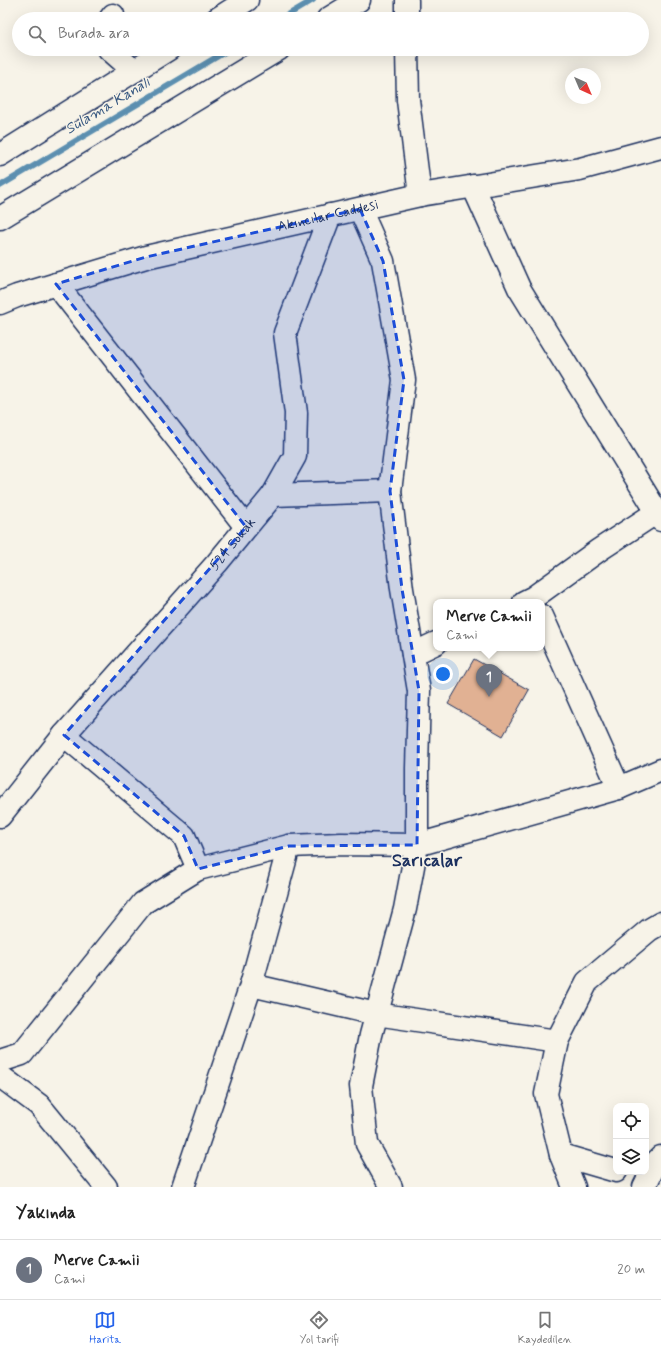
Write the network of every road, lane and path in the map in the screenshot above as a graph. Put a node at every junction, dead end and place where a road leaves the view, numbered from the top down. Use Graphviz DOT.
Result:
graph roads {
  1 [pos="247,0"];
  2 [pos="359,0"];
  3 [pos="407,0"];
  4 [pos="228,12"];
  5 [pos="339,12"];
  6 [pos="407,12"];
  7 [pos="117,56"];
  8 [pos="158,56"];
  9 [pos="267,56"];
  10 [pos="408,56"];
  11 [pos="134,71"];
  12 [pos="661,147"];
  13 [pos="0,155"];
  14 [pos="473,186"];
  15 [pos="420,195"];
  16 [pos="360,209"];
  17 [pos="330,215"];
  18 [pos="0,218"];
  19 [pos="56,284"];
  20 [pos="0,303"];
  21 [pos="390,491"];
  22 [pos="273,495"];
  23 [pos="659,516"];
  24 [pos="246,527"];
  25 [pos="540,599"];
  26 [pos="545,628"];
  27 [pos="433,644"];
  28 [pos="413,654"];
  29 [pos="64,735"];
  30 [pos="661,770"];
  31 [pos="619,788"];
  32 [pos="0,816"];
  33 [pos="417,845"];
  34 [pos="289,846"];
  35 [pos="198,870"];
  36 [pos="661,923"];
  37 [pos="251,986"];
  38 [pos="376,1014"];
  39 [pos="557,1041"];
  40 [pos="0,1061"];
  41 [pos="0,1076"];
  42 [pos="561,1155"];
  43 [pos="661,1157"];
  44 [pos="613,1171"];
  45 [pos="624,1175"];
  46 [pos="646,1184"];
  47 [pos="106,1187"];
  48 [pos="183,1187"];
  49 [pos="391,1187"];
  50 [pos="574,1187"];
  1 -- 4 [label="street"];
  2 -- 5 [label="street"];
  3 -- 6 [label="street"];
  7 -- 11 [label="street"];
  8 -- 11 [label="street"];
  9 -- 18 [label="street"];
  10 -- 15 [label="street"];
  11 -- 13 [label="street"];
  12 -- 14 [label="street, Akıncılar Caddesi"];
  14 -- 15 [label="street, Akıncılar Caddesi"];
  14 -- 23 [label="street"];
  15 -- 16 [label="street, Akıncılar Caddesi"];
  16 -- 17 [label="street, Akıncılar Caddesi"];
  16 -- 21 [label="street"];
  17 -- 19 [label="street, Akıncılar Caddesi"];
  17 -- 22 [label="street, 524 Sokak"];
  19 -- 20 [label="street, Akıncılar Caddesi"];
  19 -- 24 [label="street"];
  21 -- 22 [label="street"];
  21 -- 28 [label="street"];
  22 -- 24 [label="street, 524 Sokak"];
  23 -- 25 [label="street"];
  24 -- 29 [label="street, 524 Sokak"];
  26 -- 31 [label="street"];
  27 -- 28 [label="street"];
  28 -- 33 [label="street"];
  29 -- 32 [label="street, 524 Sokak"];
  29 -- 35 [label="street"];
  30 -- 31 [label="street"];
  31 -- 33 [label="street"];
  33 -- 34 [label="street"];
  33 -- 38 [label="street"];
  34 -- 35 [label="street"];
  34 -- 37 [label="street"];
  35 -- 40 [label="street"];
  36 -- 39 [label="street"];
  37 -- 38 [label="street"];
  37 -- 48 [label="street"];
  38 -- 39 [label="street"];
  38 -- 49 [label="street"];
  39 -- 42 [label="street"];
  41 -- 47 [label="street"];
  42 -- 44 [label="street"];
  42 -- 50 [label="street"];
  43 -- 46 [label="street"];
  45 -- 46 [label="street"];
}
